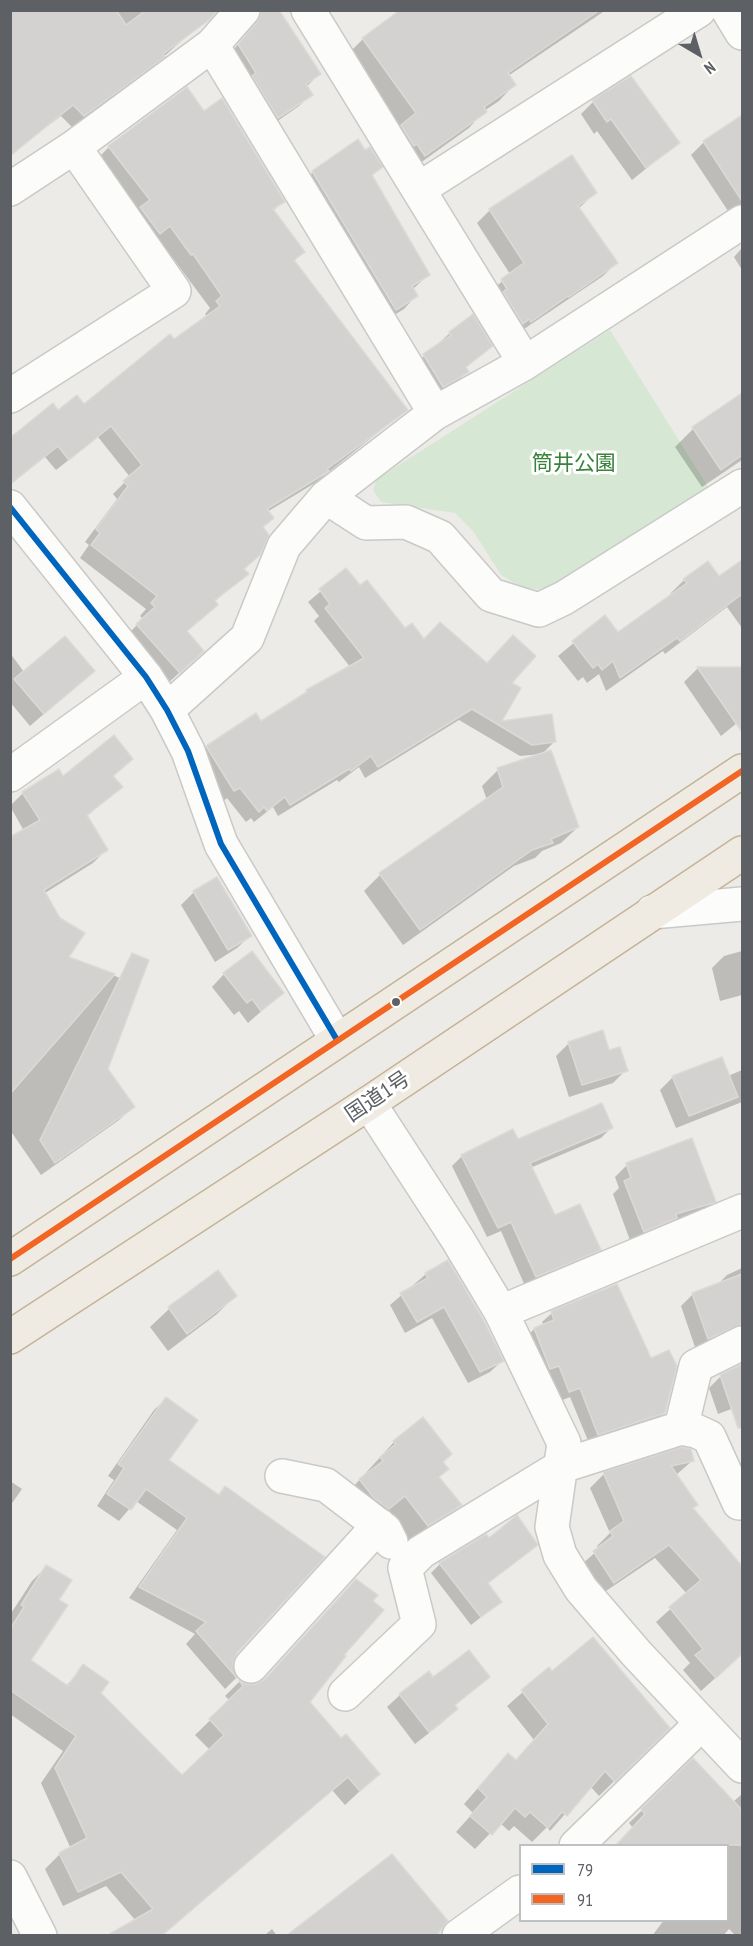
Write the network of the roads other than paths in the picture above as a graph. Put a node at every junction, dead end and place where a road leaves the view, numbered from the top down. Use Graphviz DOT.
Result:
graph roads {
  1 [pos="243,10"];
  2 [pos="699,10"];
  3 [pos="728,10"];
  4 [pos="312,12"];
  5 [pos="742,33"];
  6 [pos="212,45"];
  7 [pos="74,147"];
  8 [pos="10,189"];
  9 [pos="419,189"];
  10 [pos="742,222"];
  11 [pos="525,363"];
  12 [pos="10,396"];
  13 [pos="435,413"];
  14 [pos="742,486"];
  15 [pos="326,497"];
  16 [pos="10,507"];
  17 [pos="146,677"];
  18 [pos="167,710"];
  19 [pos="742,771"];
  20 [pos="10,775"];
  21 [pos="742,853"];
  22 [pos="742,904"];
  23 [pos="652,912"];
  24 [pos="338,1040"];
  25 [pos="369,1103"];
  26 [pos="742,1211"];
  27 [pos="10,1258"];
  28 [pos="501,1312"];
  29 [pos="10,1337"];
  30 [pos="742,1343"];
  31 [pos="681,1428"];
  32 [pos="562,1466"];
  33 [pos="282,1476"];
  34 [pos="739,1503"];
  35 [pos="379,1525"];
  36 [pos="405,1568"];
  37 [pos="251,1666"];
  38 [pos="345,1694"];
  39 [pos="702,1723"];
  40 [pos="742,1766"];
  41 [pos="577,1844"];
  42 [pos="10,1877"];
  43 [pos="519,1893"];
  44 [pos="40,1935"];
  45 [pos="460,1935"];
  1 -- 6 [label="street"];
  2 -- 9 [label="street"];
  3 -- 5 [label="street"];
  4 -- 9 [label="street"];
  6 -- 7 [label="street"];
  6 -- 13 [label="street"];
  7 -- 8 [label="street"];
  7 -- 12 [label="street"];
  9 -- 11 [label="street"];
  10 -- 11 [label="street"];
  11 -- 13 [label="street"];
  13 -- 15 [label="street"];
  14 -- 15 [label="street"];
  15 -- 18 [label="street"];
  16 -- 17 [label="street"];
  17 -- 18 [label="street"];
  17 -- 20 [label="street"];
  18 -- 24 [label="street"];
  19 -- 24 [label="highway"];
  21 -- 23 [label="highway, 国道1号"];
  22 -- 23 [label="street"];
  23 -- 25 [label="highway, 国道1号"];
  24 -- 27 [label="highway"];
  25 -- 28 [label="street"];
  25 -- 29 [label="highway, 国道1号"];
  26 -- 28 [label="street"];
  28 -- 32 [label="street"];
  30 -- 31 [label="street"];
  31 -- 32 [label="street"];
  31 -- 34 [label="street"];
  32 -- 36 [label="street"];
  32 -- 39 [label="street"];
  33 -- 35 [label="street"];
  35 -- 36 [label="street"];
  35 -- 37 [label="street"];
  36 -- 38 [label="street"];
  39 -- 40 [label="street"];
  39 -- 41 [label="street"];
  42 -- 44 [label="street"];
  43 -- 45 [label="street"];
}
